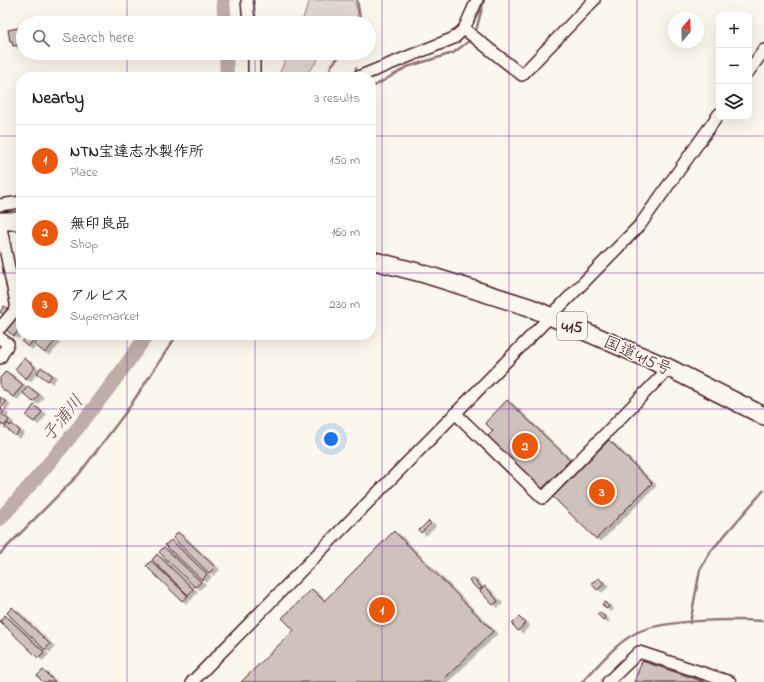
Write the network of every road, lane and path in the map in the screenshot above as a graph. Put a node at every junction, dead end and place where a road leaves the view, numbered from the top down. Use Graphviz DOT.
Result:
graph roads {
  1 [pos="247,0"];
  2 [pos="477,0"];
  3 [pos="594,0"];
  4 [pos="249,16"];
  5 [pos="464,29"];
  6 [pos="764,50"];
  7 [pos="254,60"];
  8 [pos="752,67"];
  9 [pos="254,72"];
  10 [pos="371,72"];
  11 [pos="716,118"];
  12 [pos="16,202"];
  13 [pos="0,204"];
  14 [pos="16,221"];
  15 [pos="0,222"];
  16 [pos="3,250"];
  17 [pos="376,261"];
  18 [pos="16,295"];
  19 [pos="16,309"];
  20 [pos="550,316"];
  21 [pos="0,328"];
  22 [pos="0,338"];
  23 [pos="0,358"];
  24 [pos="669,368"];
  25 [pos="455,413"];
  26 [pos="764,416"];
  27 [pos="192,682"];
  28 [pos="608,682"];
  29 [pos="730,682"];
  1 -- 4 [label="street"];
  2 -- 5 [label="street"];
  3 -- 5 [label="street"];
  5 -- 10 [label="street"];
  6 -- 8 [label="street"];
  7 -- 9 [label="street"];
  11 -- 20 [label="street"];
  12 -- 13 [label="street"];
  14 -- 15 [label="highway"];
  15 -- 16 [label="street"];
  16 -- 18 [label="street"];
  17 -- 20 [label="highway, 国道415号 / 415"];
  19 -- 21 [label="street"];
  20 -- 24 [label="highway, 国道415号 / 415"];
  20 -- 25 [label="street"];
  22 -- 23 [label="street"];
  24 -- 25 [label="street"];
  24 -- 26 [label="highway, 国道415号 / 415"];
  25 -- 27 [label="street"];
  28 -- 29 [label="street"];
}
